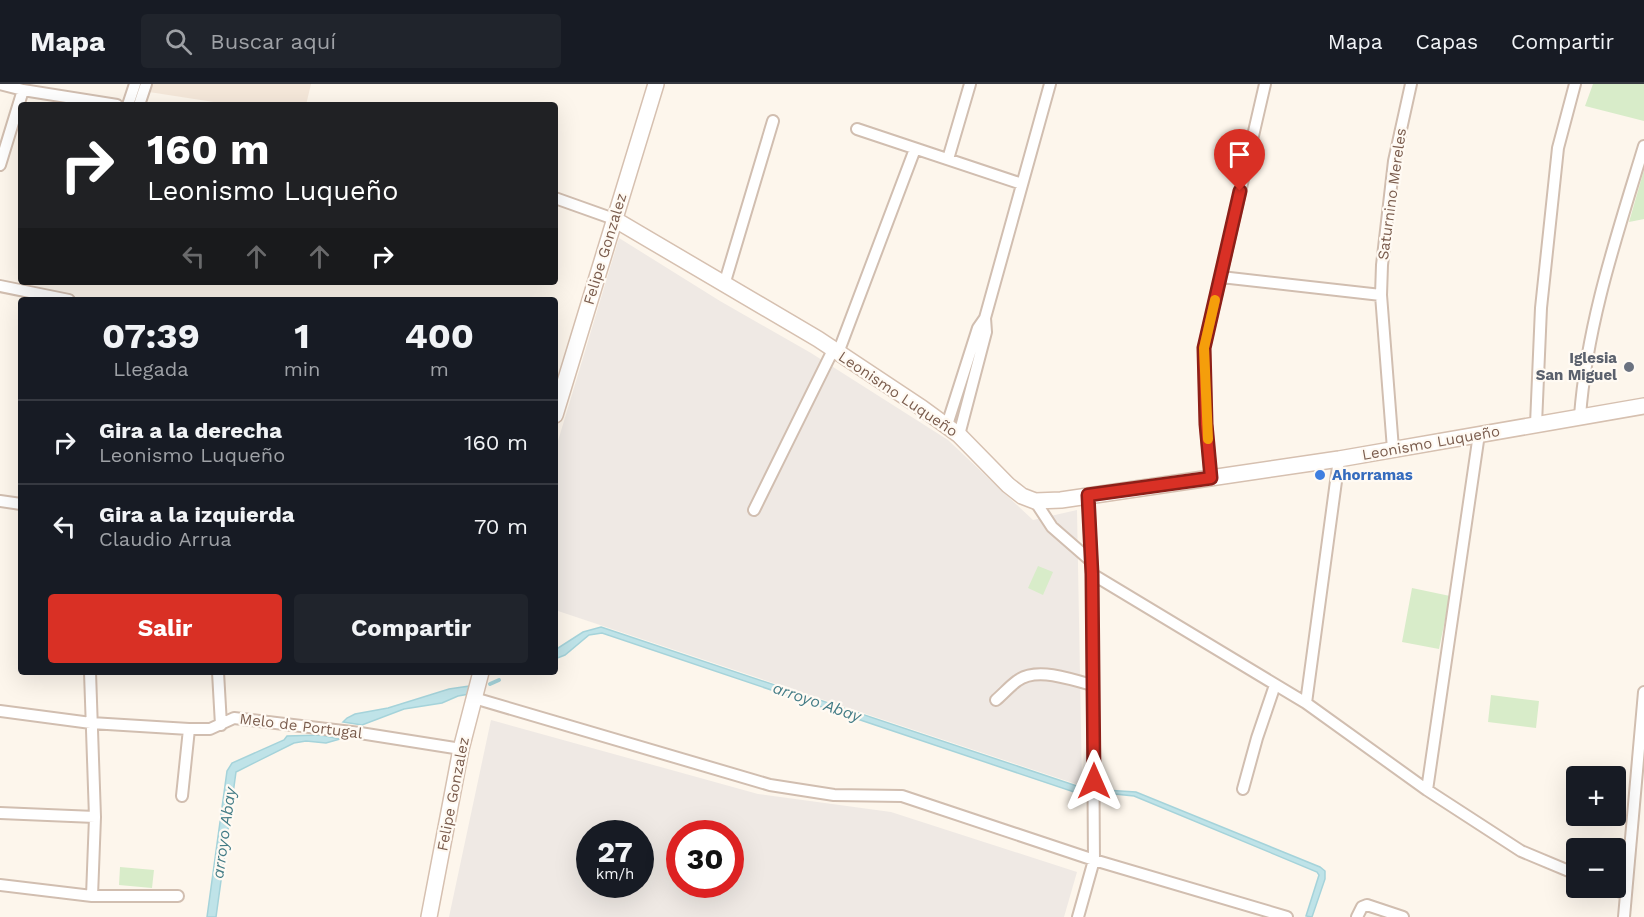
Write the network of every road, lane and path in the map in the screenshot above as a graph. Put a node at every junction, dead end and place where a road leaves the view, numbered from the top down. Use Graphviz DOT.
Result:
graph roads {
  1 [pos="0,84"];
  2 [pos="135,84"];
  3 [pos="146,84"];
  4 [pos="657,84"];
  5 [pos="970,84"];
  6 [pos="1050,84"];
  7 [pos="1265,84"];
  8 [pos="1411,84"];
  9 [pos="1575,84"];
  10 [pos="23,90"];
  11 [pos="19,102"];
  12 [pos="98,102"];
  13 [pos="129,102"];
  14 [pos="140,102"];
  15 [pos="18,106"];
  16 [pos="772,121"];
  17 [pos="857,129"];
  18 [pos="1644,146"];
  19 [pos="915,148"];
  20 [pos="948,159"];
  21 [pos="0,165"];
  22 [pos="1023,184"];
  23 [pos="558,199"];
  24 [pos="614,219"];
  25 [pos="1221,277"];
  26 [pos="724,285"];
  27 [pos="0,286"];
  28 [pos="1381,295"];
  29 [pos="54,297"];
  30 [pos="836,352"];
  31 [pos="558,405"];
  32 [pos="1644,406"];
  33 [pos="1580,416"];
  34 [pos="1536,424"];
  35 [pos="953,430"];
  36 [pos="1479,434"];
  37 [pos="1393,449"];
  38 [pos="1339,459"];
  39 [pos="1211,478"];
  40 [pos="1088,495"];
  41 [pos="0,501"];
  42 [pos="1035,501"];
  43 [pos="18,504"];
  44 [pos="754,510"];
  45 [pos="1091,561"];
  46 [pos="1092,574"];
  47 [pos="90,675"];
  48 [pos="218,675"];
  49 [pos="480,675"];
  50 [pos="1093,685"];
  51 [pos="1275,685"];
  52 [pos="1644,692"];
  53 [pos="474,698"];
  54 [pos="996,700"];
  55 [pos="1306,703"];
  56 [pos="0,711"];
  57 [pos="91,723"];
  58 [pos="221,724"];
  59 [pos="189,729"];
  60 [pos="460,749"];
  61 [pos="1243,789"];
  62 [pos="1428,790"];
  63 [pos="182,796"];
  64 [pos="0,813"];
  65 [pos="94,817"];
  66 [pos="1632,842"];
  67 [pos="1644,844"];
  68 [pos="1094,860"];
  69 [pos="1566,870"];
  70 [pos="0,885"];
  71 [pos="1626,894"];
  72 [pos="93,896"];
  73 [pos="178,896"];
  74 [pos="1626,898"];
  75 [pos="429,917"];
  76 [pos="1078,917"];
  77 [pos="1287,917"];
  78 [pos="1357,917"];
  79 [pos="1403,917"];
  80 [pos="1624,917"];
  1 -- 10 [label="street"];
  2 -- 13 [label="street"];
  3 -- 14 [label="street"];
  4 -- 24 [label="street, Felipe Gonzalez"];
  5 -- 20 [label="street"];
  6 -- 22 [label="street"];
  7 -- 25 [label="street"];
  8 -- 28 [label="street, Saturnino Mereles"];
  9 -- 34 [label="street"];
  10 -- 11 [label="street"];
  10 -- 12 [label="street"];
  15 -- 21 [label="street"];
  16 -- 26 [label="street"];
  17 -- 19 [label="street"];
  18 -- 33 [label="street"];
  19 -- 20 [label="street"];
  19 -- 30 [label="street"];
  20 -- 22 [label="street"];
  22 -- 35 [label="street"];
  23 -- 24 [label="street, Leonismo Luqueño"];
  24 -- 26 [label="street, Leonismo Luqueño"];
  24 -- 31 [label="street, Felipe Gonzalez"];
  25 -- 28 [label="street"];
  25 -- 39 [label="street"];
  26 -- 30 [label="street, Leonismo Luqueño"];
  27 -- 29 [label="street"];
  28 -- 37 [label="street, Saturnino Mereles"];
  30 -- 35 [label="street, Leonismo Luqueño"];
  30 -- 44 [label="street"];
  32 -- 33 [label="street, Leonismo Luqueño"];
  33 -- 34 [label="street, Leonismo Luqueño"];
  34 -- 36 [label="street, Leonismo Luqueño"];
  35 -- 42 [label="street, Leonismo Luqueño"];
  36 -- 37 [label="street, Leonismo Luqueño"];
  36 -- 62 [label="street"];
  37 -- 38 [label="street, Leonismo Luqueño"];
  38 -- 39 [label="street, Leonismo Luqueño"];
  38 -- 55 [label="street"];
  39 -- 40 [label="street, Leonismo Luqueño"];
  40 -- 42 [label="street, Leonismo Luqueño"];
  40 -- 45 [label="street"];
  41 -- 43 [label="street"];
  42 -- 45 [label="street"];
  45 -- 46 [label="street"];
  46 -- 50 [label="street"];
  46 -- 51 [label="street"];
  47 -- 57 [label="street"];
  48 -- 58 [label="street"];
  49 -- 53 [label="street, Felipe Gonzalez"];
  50 -- 54 [label="street"];
  50 -- 68 [label="street"];
  51 -- 55 [label="street"];
  51 -- 61 [label="street"];
  52 -- 66 [label="street"];
  53 -- 60 [label="street, Felipe Gonzalez"];
  53 -- 68 [label="street"];
  55 -- 62 [label="street"];
  56 -- 57 [label="street, Melo de Portugal"];
  57 -- 59 [label="street, Melo de Portugal"];
  57 -- 65 [label="street"];
  58 -- 59 [label="street, Melo de Portugal"];
  58 -- 60 [label="street, Melo de Portugal"];
  59 -- 63 [label="street"];
  60 -- 75 [label="street, Felipe Gonzalez"];
  62 -- 69 [label="street"];
  64 -- 65 [label="street"];
  65 -- 72 [label="street"];
  66 -- 67 [label="street"];
  66 -- 71 [label="street"];
  68 -- 76 [label="street"];
  68 -- 77 [label="street"];
  70 -- 72 [label="street"];
  72 -- 73 [label="street"];
  74 -- 80 [label="street"];
  78 -- 79 [label="street"];
}
